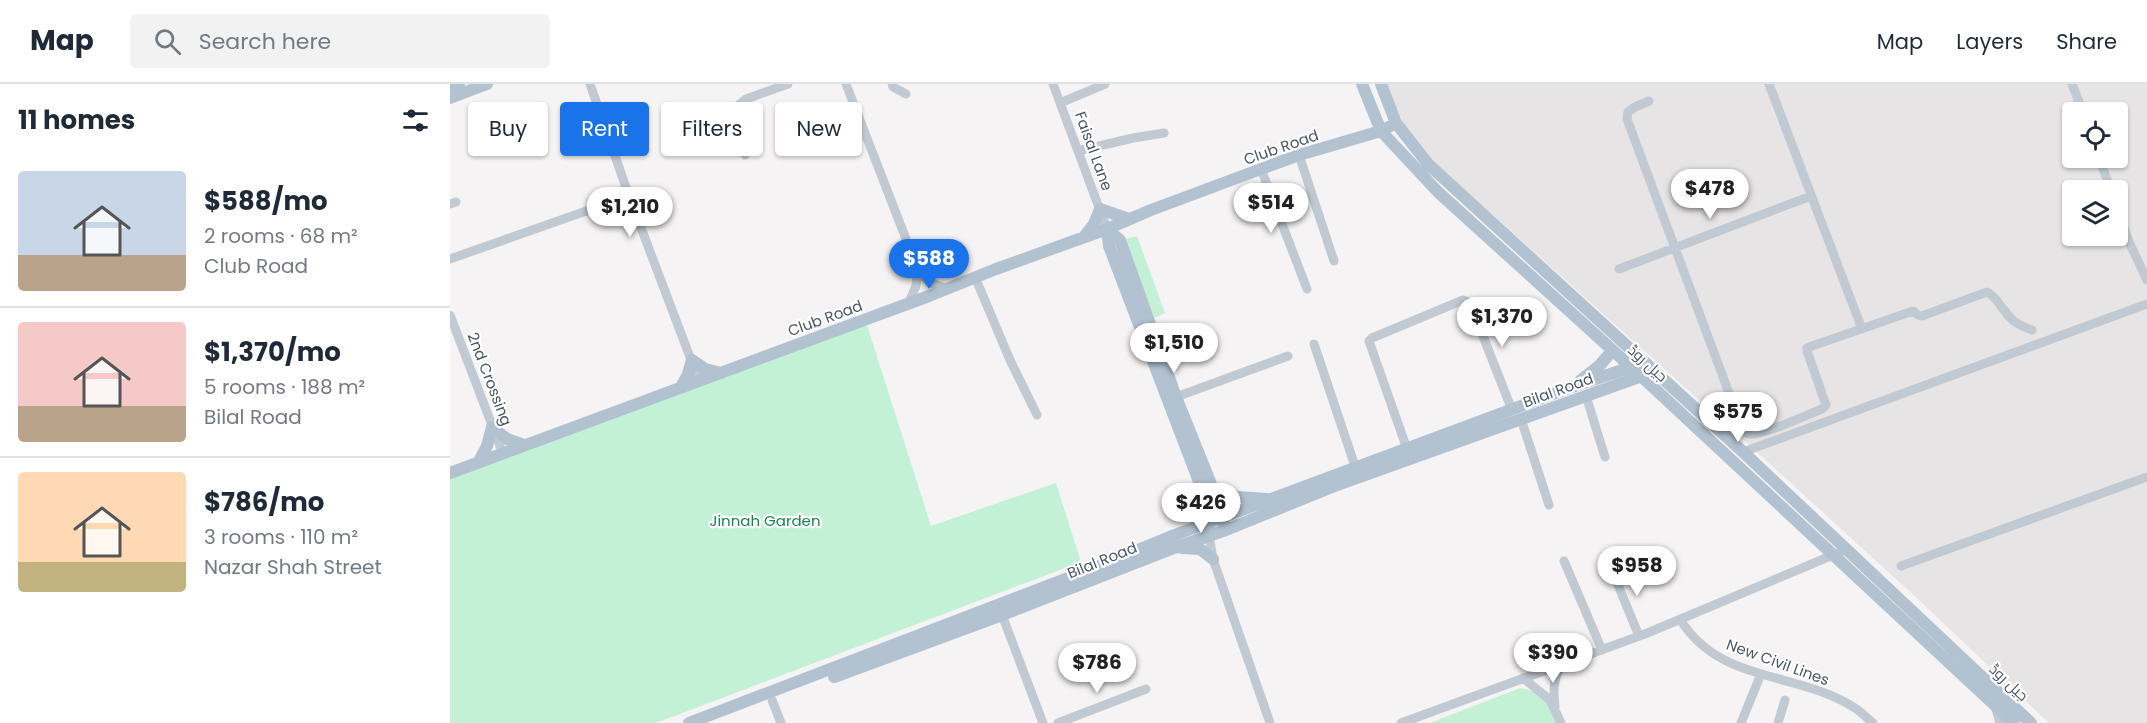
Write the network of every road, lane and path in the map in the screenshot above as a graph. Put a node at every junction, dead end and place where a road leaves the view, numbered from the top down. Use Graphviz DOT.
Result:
graph roads {
  1 [pos="459,84"];
  2 [pos="487,84"];
  3 [pos="590,84"];
  4 [pos="788,84"];
  5 [pos="846,84"];
  6 [pos="892,84"];
  7 [pos="1053,84"];
  8 [pos="1105,84"];
  9 [pos="1362,84"];
  10 [pos="1381,84"];
  11 [pos="1769,84"];
  12 [pos="2073,84"];
  13 [pos="450,87"];
  14 [pos="906,94"];
  15 [pos="450,98"];
  16 [pos="1649,101"];
  17 [pos="742,102"];
  18 [pos="2079,102"];
  19 [pos="1060,103"];
  20 [pos="1396,123"];
  21 [pos="1381,131"];
  22 [pos="1164,133"];
  23 [pos="1078,151"];
  24 [pos="1299,155"];
  25 [pos="1261,168"];
  26 [pos="629,196"];
  27 [pos="1811,196"];
  28 [pos="1100,209"];
  29 [pos="1129,219"];
  30 [pos="1107,229"];
  31 [pos="1083,238"];
  32 [pos="2128,239"];
  33 [pos="1674,248"];
  34 [pos="450,260"];
  35 [pos="1334,261"];
  36 [pos="1618,269"];
  37 [pos="918,270"];
  38 [pos="975,277"];
  39 [pos="2147,280"];
  40 [pos="947,288"];
  41 [pos="1307,289"];
  42 [pos="909,302"];
  43 [pos="2147,304"];
  44 [pos="450,317"];
  45 [pos="1862,328"];
  46 [pos="2032,330"];
  47 [pos="1314,344"];
  48 [pos="1612,351"];
  49 [pos="1288,356"];
  50 [pos="692,360"];
  51 [pos="1643,363"];
  52 [pos="1630,366"];
  53 [pos="721,373"];
  54 [pos="1647,374"];
  55 [pos="699,381"];
  56 [pos="681,387"];
  57 [pos="1572,387"];
  58 [pos="1586,396"];
  59 [pos="1176,397"];
  60 [pos="1512,410"];
  61 [pos="1037,415"];
  62 [pos="1521,419"];
  63 [pos="492,427"];
  64 [pos="524,445"];
  65 [pos="1407,449"];
  66 [pos="1743,452"];
  67 [pos="503,454"];
  68 [pos="1605,457"];
  69 [pos="478,463"];
  70 [pos="1356,469"];
  71 [pos="450,473"];
  72 [pos="2147,477"];
  73 [pos="1213,489"];
  74 [pos="1275,499"];
  75 [pos="1549,505"];
  76 [pos="1206,510"];
  77 [pos="1224,524"];
  78 [pos="1209,530"];
  79 [pos="1173,542"];
  80 [pos="1845,550"];
  81 [pos="1833,556"];
  82 [pos="1213,559"];
  83 [pos="1564,561"];
  84 [pos="1901,566"];
  85 [pos="1611,568"];
  86 [pos="1002,615"];
  87 [pos="1680,620"];
  88 [pos="1639,636"];
  89 [pos="1602,650"];
  90 [pos="1563,664"];
  91 [pos="1761,674"];
  92 [pos="1523,678"];
  93 [pos="1146,689"];
  94 [pos="772,700"];
  95 [pos="1785,700"];
  96 [pos="1995,706"];
  97 [pos="1556,712"];
  98 [pos="689,723"];
  99 [pos="710,723"];
  100 [pos="781,723"];
  101 [pos="1043,723"];
  102 [pos="1058,723"];
  103 [pos="1270,723"];
  104 [pos="1401,723"];
  105 [pos="1561,723"];
  106 [pos="1741,723"];
  107 [pos="1778,723"];
  108 [pos="1873,723"];
  109 [pos="2000,723"];
  110 [pos="2014,723"];
  111 [pos="2031,723"];
  1 -- 13 [label="main road"];
  2 -- 15 [label="main road"];
  3 -- 26 [label="street"];
  4 -- 17 [label="street"];
  5 -- 37 [label="street"];
  6 -- 14 [label="street"];
  7 -- 19 [label="street, Faisal Lane"];
  8 -- 19 [label="street"];
  9 -- 21 [label="main road, جیل روڈ"];
  10 -- 20 [label="main road, جیل روڈ"];
  11 -- 27 [label="street"];
  12 -- 18 [label="street"];
  16 -- 33 [label="street"];
  19 -- 23 [label="street, Faisal Lane"];
  20 -- 21 [label="main road, Club Road"];
  20 -- 51 [label="main road, جیل روڈ"];
  21 -- 24 [label="main road, Club Road"];
  21 -- 48 [label="main road, جیل روڈ"];
  22 -- 23 [label="street"];
  23 -- 28 [label="street, Faisal Lane"];
  24 -- 25 [label="main road, Club Road"];
  24 -- 35 [label="street"];
  25 -- 29 [label="main road, Club Road"];
  25 -- 41 [label="street"];
  26 -- 34 [label="street"];
  26 -- 50 [label="street"];
  27 -- 33 [label="street"];
  27 -- 45 [label="street"];
  28 -- 29 [label="main road"];
  28 -- 30 [label="street, Faisal Lane"];
  28 -- 31 [label="main road"];
  29 -- 30 [label="main road, Club Road"];
  30 -- 31 [label="main road, Club Road"];
  30 -- 59 [label="main road, Faisal Lane"];
  30 -- 76 [label="main road, Faisal Lane"];
  31 -- 38 [label="main road, Club Road"];
  32 -- 39 [label="street"];
  33 -- 36 [label="street"];
  33 -- 45 [label="street"];
  37 -- 40 [label="street"];
  37 -- 42 [label="street"];
  38 -- 40 [label="main road, Club Road"];
  38 -- 61 [label="street"];
  40 -- 42 [label="main road, Club Road"];
  42 -- 53 [label="main road, Club Road"];
  43 -- 66 [label="street"];
  44 -- 63 [label="street, 2nd Crossing"];
  45 -- 46 [label="street"];
  47 -- 70 [label="street"];
  48 -- 52 [label="main road, جیل روڈ"];
  48 -- 57 [label="main road"];
  49 -- 59 [label="street"];
  50 -- 53 [label="main road"];
  50 -- 55 [label="street"];
  50 -- 56 [label="main road"];
  51 -- 52 [label="main road, Bilal Road"];
  51 -- 54 [label="main road, جیل روڈ"];
  52 -- 54 [label="main road, جیل روڈ"];
  52 -- 57 [label="main road, Bilal Road"];
  53 -- 55 [label="main road, Club Road"];
  54 -- 58 [label="main road, Bilal Road"];
  54 -- 66 [label="main road, جیل روڈ"];
  54 -- 81 [label="main road, جیل روڈ"];
  55 -- 56 [label="main road, Club Road"];
  56 -- 64 [label="main road, Club Road"];
  57 -- 60 [label="main road, Bilal Road"];
  58 -- 62 [label="main road, Bilal Road"];
  58 -- 68 [label="street"];
  59 -- 73 [label="main road, Faisal Lane"];
  60 -- 65 [label="main road, Bilal Road"];
  60 -- 65 [label="street"];
  62 -- 75 [label="street"];
  62 -- 77 [label="main road, Bilal Road"];
  63 -- 64 [label="main road"];
  63 -- 67 [label="street, 2nd Crossing"];
  63 -- 69 [label="main road"];
  64 -- 67 [label="main road, Club Road"];
  65 -- 70 [label="main road, Bilal Road"];
  66 -- 80 [label="main road, جیل روڈ"];
  67 -- 69 [label="main road, Club Road"];
  69 -- 71 [label="main road, Club Road"];
  70 -- 74 [label="main road, Bilal Road"];
  72 -- 84 [label="street"];
  73 -- 74 [label="main road"];
  73 -- 77 [label="main road, Faisal Lane"];
  74 -- 77 [label="main road, Bilal Road"];
  76 -- 78 [label="main road, Faisal Lane"];
  76 -- 79 [label="main road"];
  77 -- 78 [label="main road, Bilal Road"];
  78 -- 79 [label="main road, Bilal Road"];
  78 -- 82 [label="street"];
  79 -- 82 [label="main road"];
  79 -- 86 [label="main road, Bilal Road"];
  79 -- 98 [label="main road, Bilal Road"];
  80 -- 81 [label="street"];
  80 -- 111 [label="main road, جیل روڈ"];
  81 -- 87 [label="street"];
  81 -- 96 [label="main road, جیل روڈ"];
  82 -- 103 [label="street"];
  83 -- 89 [label="street"];
  85 -- 88 [label="street"];
  86 -- 94 [label="main road, Bilal Road"];
  86 -- 101 [label="street"];
  87 -- 88 [label="street"];
  87 -- 91 [label="street, New Civil Lines"];
  88 -- 89 [label="street"];
  89 -- 90 [label="street"];
  90 -- 92 [label="street"];
  90 -- 97 [label="street"];
  91 -- 106 [label="street"];
  91 -- 108 [label="street, New Civil Lines"];
  92 -- 97 [label="street"];
  92 -- 104 [label="street"];
  93 -- 102 [label="street"];
  94 -- 99 [label="main road, Bilal Road"];
  94 -- 100 [label="street"];
  95 -- 107 [label="street"];
  96 -- 109 [label="street"];
  96 -- 110 [label="main road, جیل روڈ"];
  97 -- 105 [label="street"];
}
